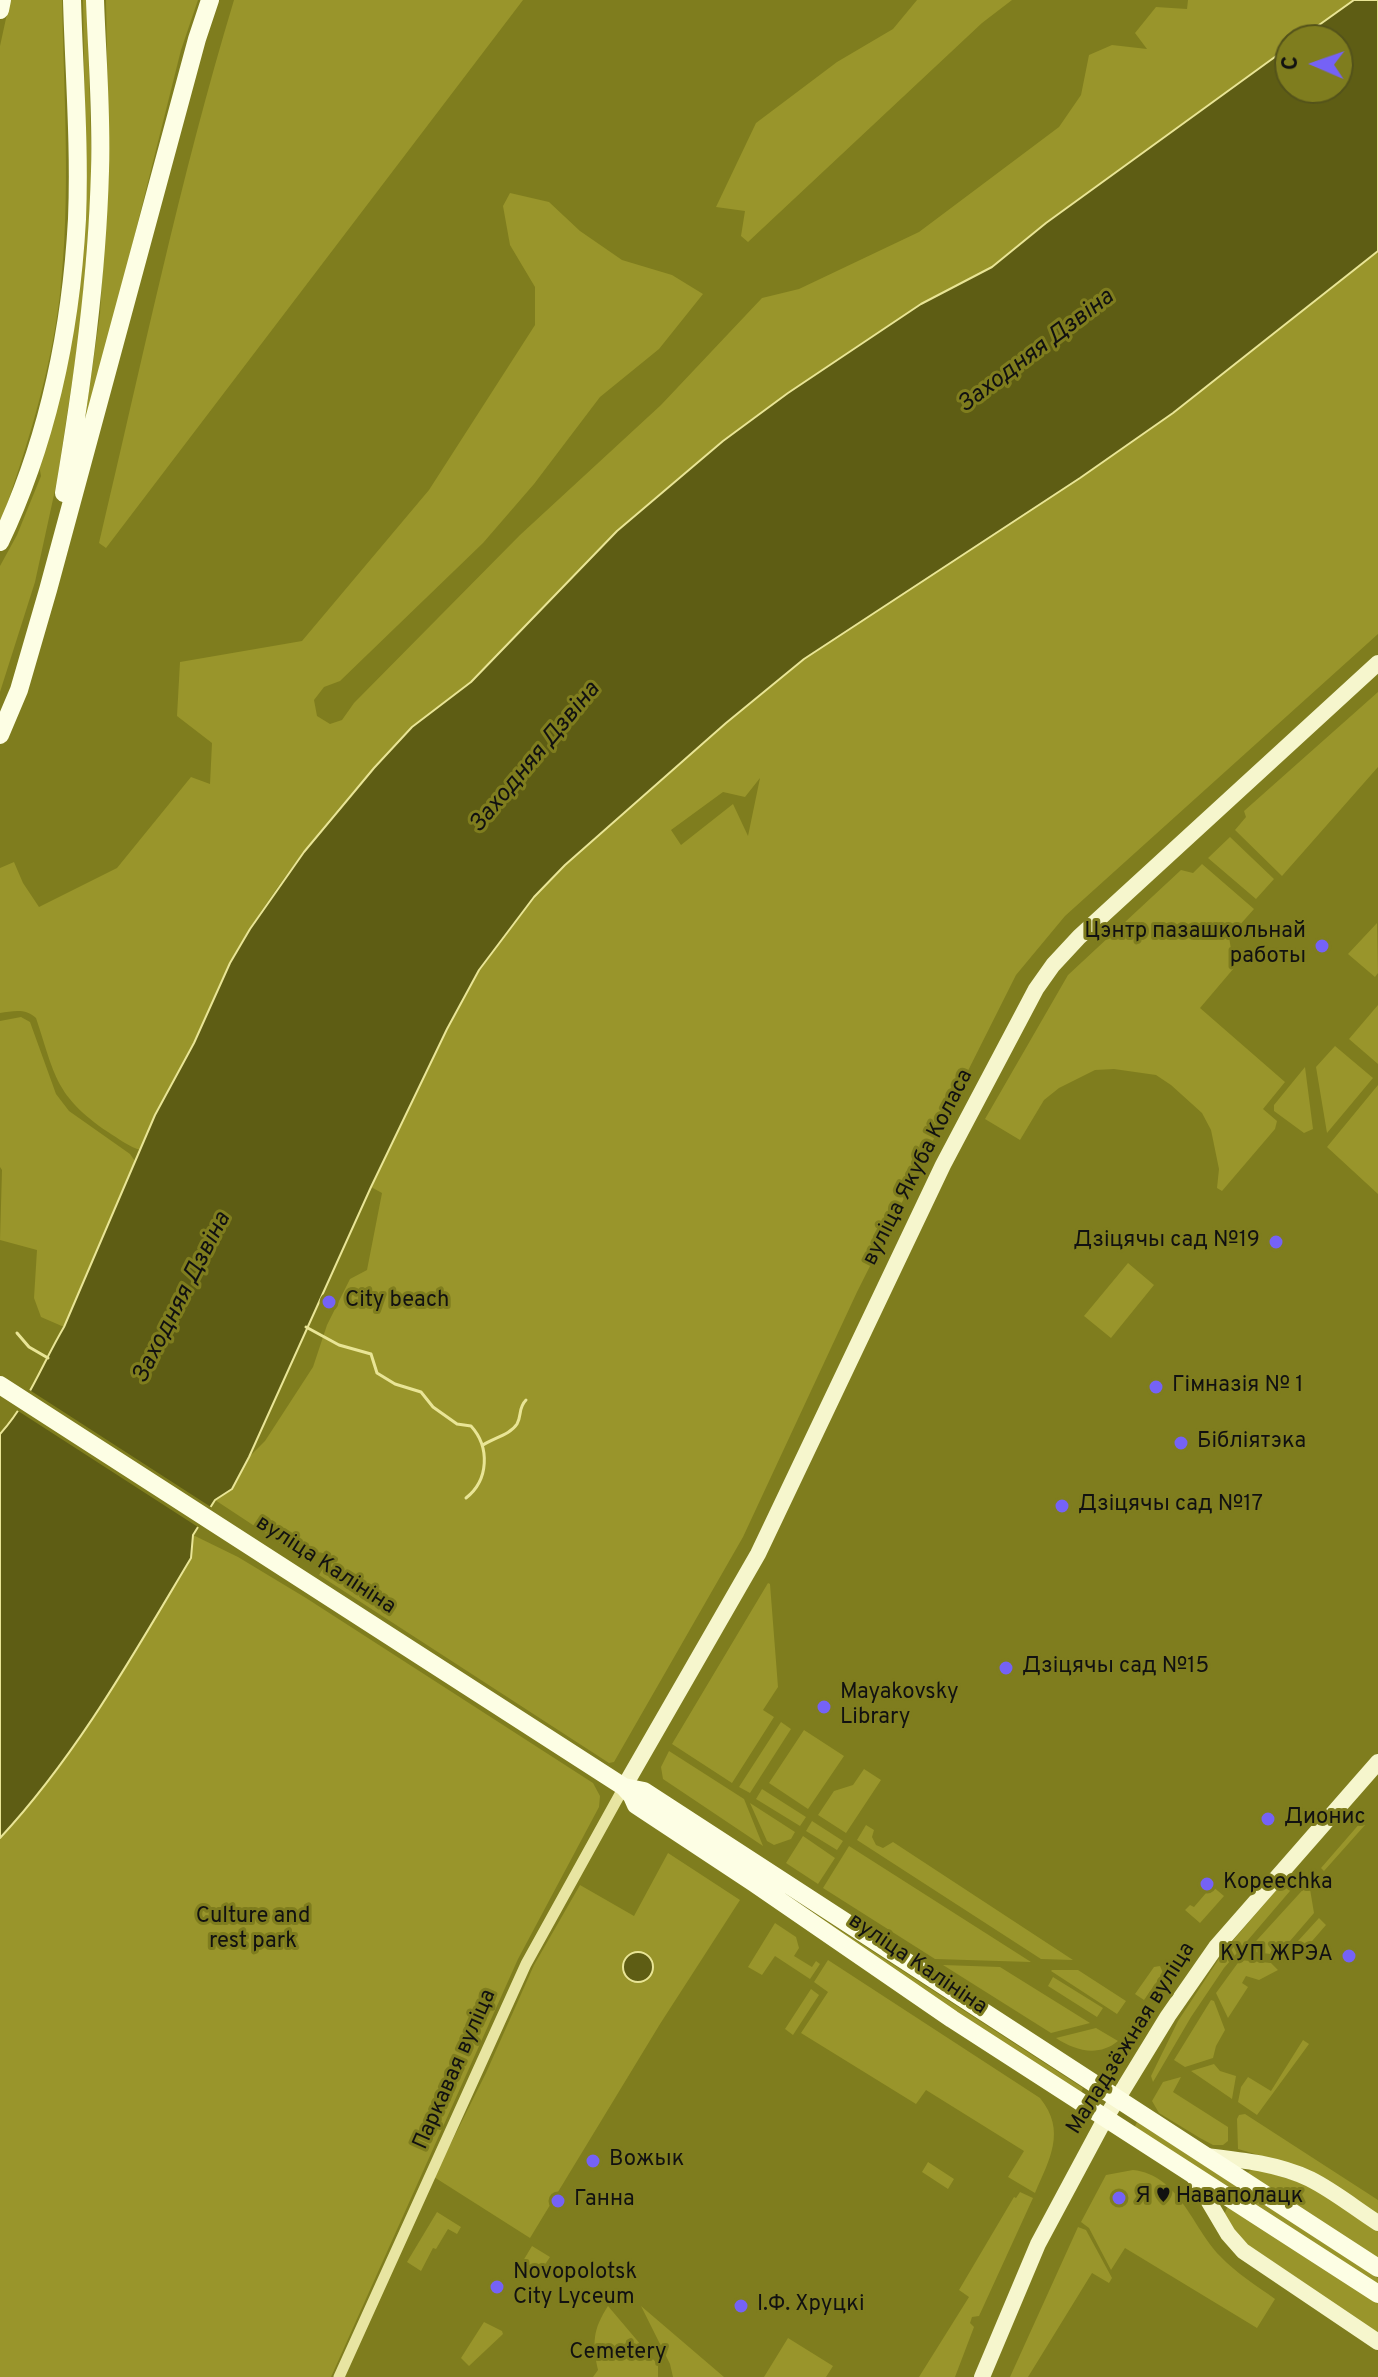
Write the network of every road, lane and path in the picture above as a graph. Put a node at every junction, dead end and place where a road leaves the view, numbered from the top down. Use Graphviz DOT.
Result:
graph roads {
  1 [pos="2,0"];
  2 [pos="72,0"];
  3 [pos="95,0"];
  4 [pos="210,0"];
  5 [pos="0,10"];
  6 [pos="0,542"];
  7 [pos="48,590"];
  8 [pos="1378,663"];
  9 [pos="0,735"];
  10 [pos="0,1385"];
  11 [pos="1378,1762"];
  12 [pos="624,1787"];
  13 [pos="1117,2100"];
  14 [pos="1105,2119"];
  15 [pos="1203,2156"];
  16 [pos="1192,2174"];
  17 [pos="1238,2204"];
  18 [pos="1221,2222"];
  19 [pos="1378,2223"];
  20 [pos="1378,2268"];
  21 [pos="1378,2294"];
  22 [pos="1378,2342"];
  23 [pos="339,2377"];
  24 [pos="982,2377"];
  1 -- 5 [label="main road"];
  2 -- 6 [label="main road"];
  3 -- 7 [label="main road"];
  4 -- 7 [label="main road"];
  7 -- 9 [label="main road"];
  8 -- 12 [label="street, вуліца Якуба Коласа"];
  10 -- 12 [label="main road, вуліца Калініна"];
  11 -- 13 [label="street, Маладзёжная вуліца"];
  12 -- 13 [label="main road, вуліца Калініна"];
  12 -- 14 [label="main road, вуліца Калініна"];
  12 -- 23 [label="street, Паркавая вуліца"];
  13 -- 14 [label="street, Маладзёжная вуліца"];
  13 -- 15 [label="main road, вуліца Калініна"];
  14 -- 16 [label="main road, вуліца Калініна"];
  14 -- 24 [label="street, Маладзёжная вуліца"];
  15 -- 19 [label="street, вуліца Калініна"];
  15 -- 20 [label="main road, вуліца Калініна"];
  16 -- 17 [label="main road, вуліца Калініна"];
  16 -- 18 [label="street, вуліца Калініна"];
  17 -- 18 [label="street"];
  17 -- 21 [label="main road, вуліца Калініна"];
  18 -- 22 [label="street, вуліца Калініна"];
}
